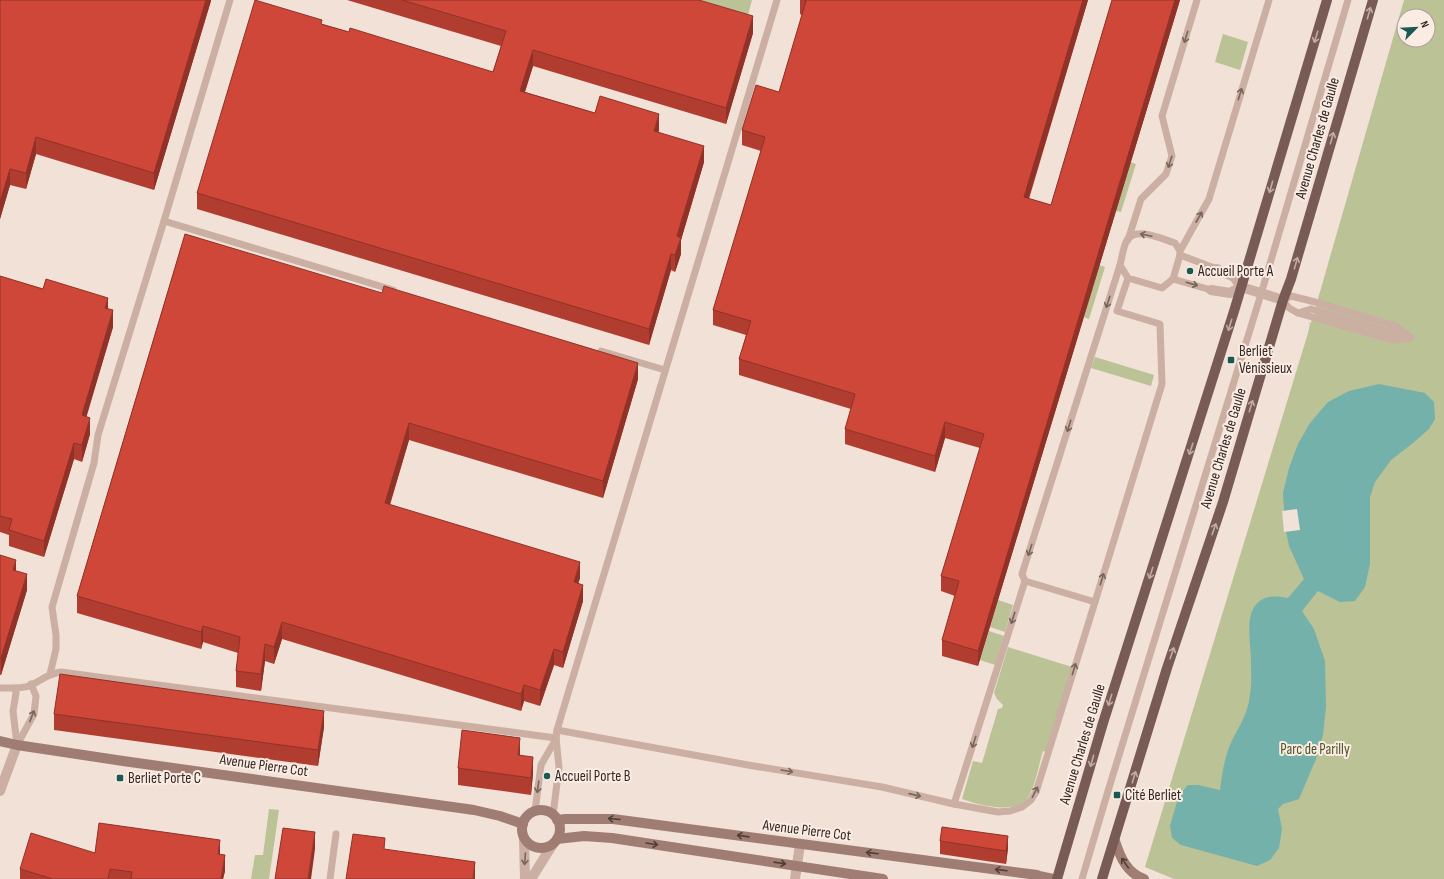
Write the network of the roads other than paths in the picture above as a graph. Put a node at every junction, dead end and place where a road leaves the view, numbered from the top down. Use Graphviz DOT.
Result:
graph roads {
  1 [pos="230,0"];
  2 [pos="777,0"];
  3 [pos="1197,0"];
  4 [pos="1269,0"];
  5 [pos="1327,0"];
  6 [pos="1348,0"];
  7 [pos="1373,0"];
  8 [pos="164,221"];
  9 [pos="1128,240"];
  10 [pos="1180,253"];
  11 [pos="1120,265"];
  12 [pos="1217,269"];
  13 [pos="1128,278"];
  14 [pos="1173,279"];
  15 [pos="1241,287"];
  16 [pos="1211,290"];
  17 [pos="399,291"];
  18 [pos="1261,294"];
  19 [pos="1303,298"];
  20 [pos="1283,300"];
  21 [pos="1311,309"];
  22 [pos="1298,313"];
  23 [pos="1411,338"];
  24 [pos="596,350"];
  25 [pos="665,370"];
  26 [pos="1025,581"];
  27 [pos="1095,602"];
  28 [pos="50,674"];
  29 [pos="31,684"];
  30 [pos="0,688"];
  31 [pos="15,688"];
  32 [pos="557,730"];
  33 [pos="556,738"];
  34 [pos="0,741"];
  35 [pos="17,745"];
  36 [pos="0,792"];
  37 [pos="954,804"];
  38 [pos="535,811"];
  39 [pos="555,818"];
  40 [pos="522,824"];
  41 [pos="336,834"];
  42 [pos="524,839"];
  43 [pos="555,841"];
  44 [pos="1115,841"];
  45 [pos="800,844"];
  46 [pos="797,866"];
  47 [pos="330,879"];
  48 [pos="525,879"];
  49 [pos="531,879"];
  50 [pos="795,879"];
  51 [pos="883,879"];
  52 [pos="1053,879"];
  53 [pos="1057,879"];
  54 [pos="1082,879"];
  55 [pos="1102,879"];
  56 [pos="1144,879"];
  1 -- 8 [label="lane"];
  2 -- 25 [label="lane"];
  3 -- 9 [label="lane, one-way"];
  10 -- 4 [label="lane, one-way"];
  5 -- 15 [label="main road, Avenue Charles de Gaulle, one-way"];
  6 -- 18 [label="lane"];
  20 -- 7 [label="main road, Avenue Charles de Gaulle, one-way"];
  8 -- 17 [label="lane"];
  8 -- 28 [label="lane"];
  10 -- 9 [label="lane, one-way"];
  9 -- 11 [label="lane"];
  10 -- 12 [label="lane"];
  10 -- 14 [label="lane"];
  11 -- 13 [label="lane"];
  11 -- 26 [label="lane, one-way"];
  12 -- 15 [label="street"];
  13 -- 14 [label="lane"];
  27 -- 13 [label="lane, one-way"];
  14 -- 16 [label="lane, one-way"];
  15 -- 16 [label="street"];
  15 -- 18 [label="street"];
  15 -- 53 [label="main road, Avenue Charles de Gaulle, one-way"];
  18 -- 20 [label="street"];
  18 -- 54 [label="lane"];
  19 -- 20 [label="lane"];
  19 -- 21 [label="lane"];
  19 -- 23 [label="lane"];
  20 -- 22 [label="lane"];
  44 -- 20 [label="main road, Avenue Charles de Gaulle, one-way"];
  21 -- 22 [label="lane"];
  21 -- 23 [label="lane"];
  22 -- 23 [label="lane"];
  24 -- 25 [label="lane"];
  25 -- 32 [label="lane"];
  26 -- 27 [label="lane"];
  26 -- 37 [label="lane, one-way"];
  37 -- 27 [label="lane, one-way"];
  28 -- 29 [label="lane"];
  28 -- 33 [label="lane"];
  29 -- 31 [label="lane"];
  35 -- 29 [label="lane, one-way"];
  30 -- 31 [label="lane"];
  31 -- 35 [label="lane"];
  32 -- 33 [label="lane"];
  32 -- 37 [label="lane, one-way"];
  33 -- 38 [label="lane, one-way"];
  33 -- 39 [label="lane"];
  34 -- 35 [label="street, Avenue Pierre Cot"];
  35 -- 36 [label="street"];
  35 -- 40 [label="street, Avenue Pierre Cot"];
  38 -- 39 [label="street"];
  38 -- 40 [label="street"];
  39 -- 43 [label="street"];
  45 -- 39 [label="street, Avenue Pierre Cot, one-way"];
  40 -- 42 [label="street"];
  41 -- 47 [label="lane"];
  42 -- 43 [label="street"];
  42 -- 48 [label="street, one-way"];
  43 -- 46 [label="street, one-way"];
  43 -- 49 [label="street"];
  44 -- 55 [label="main road, Avenue Charles de Gaulle"];
  56 -- 44 [label="street, one-way"];
  45 -- 46 [label="street"];
  52 -- 45 [label="street, Avenue Pierre Cot, one-way"];
  46 -- 50 [label="street"];
  46 -- 51 [label="street"];
}
